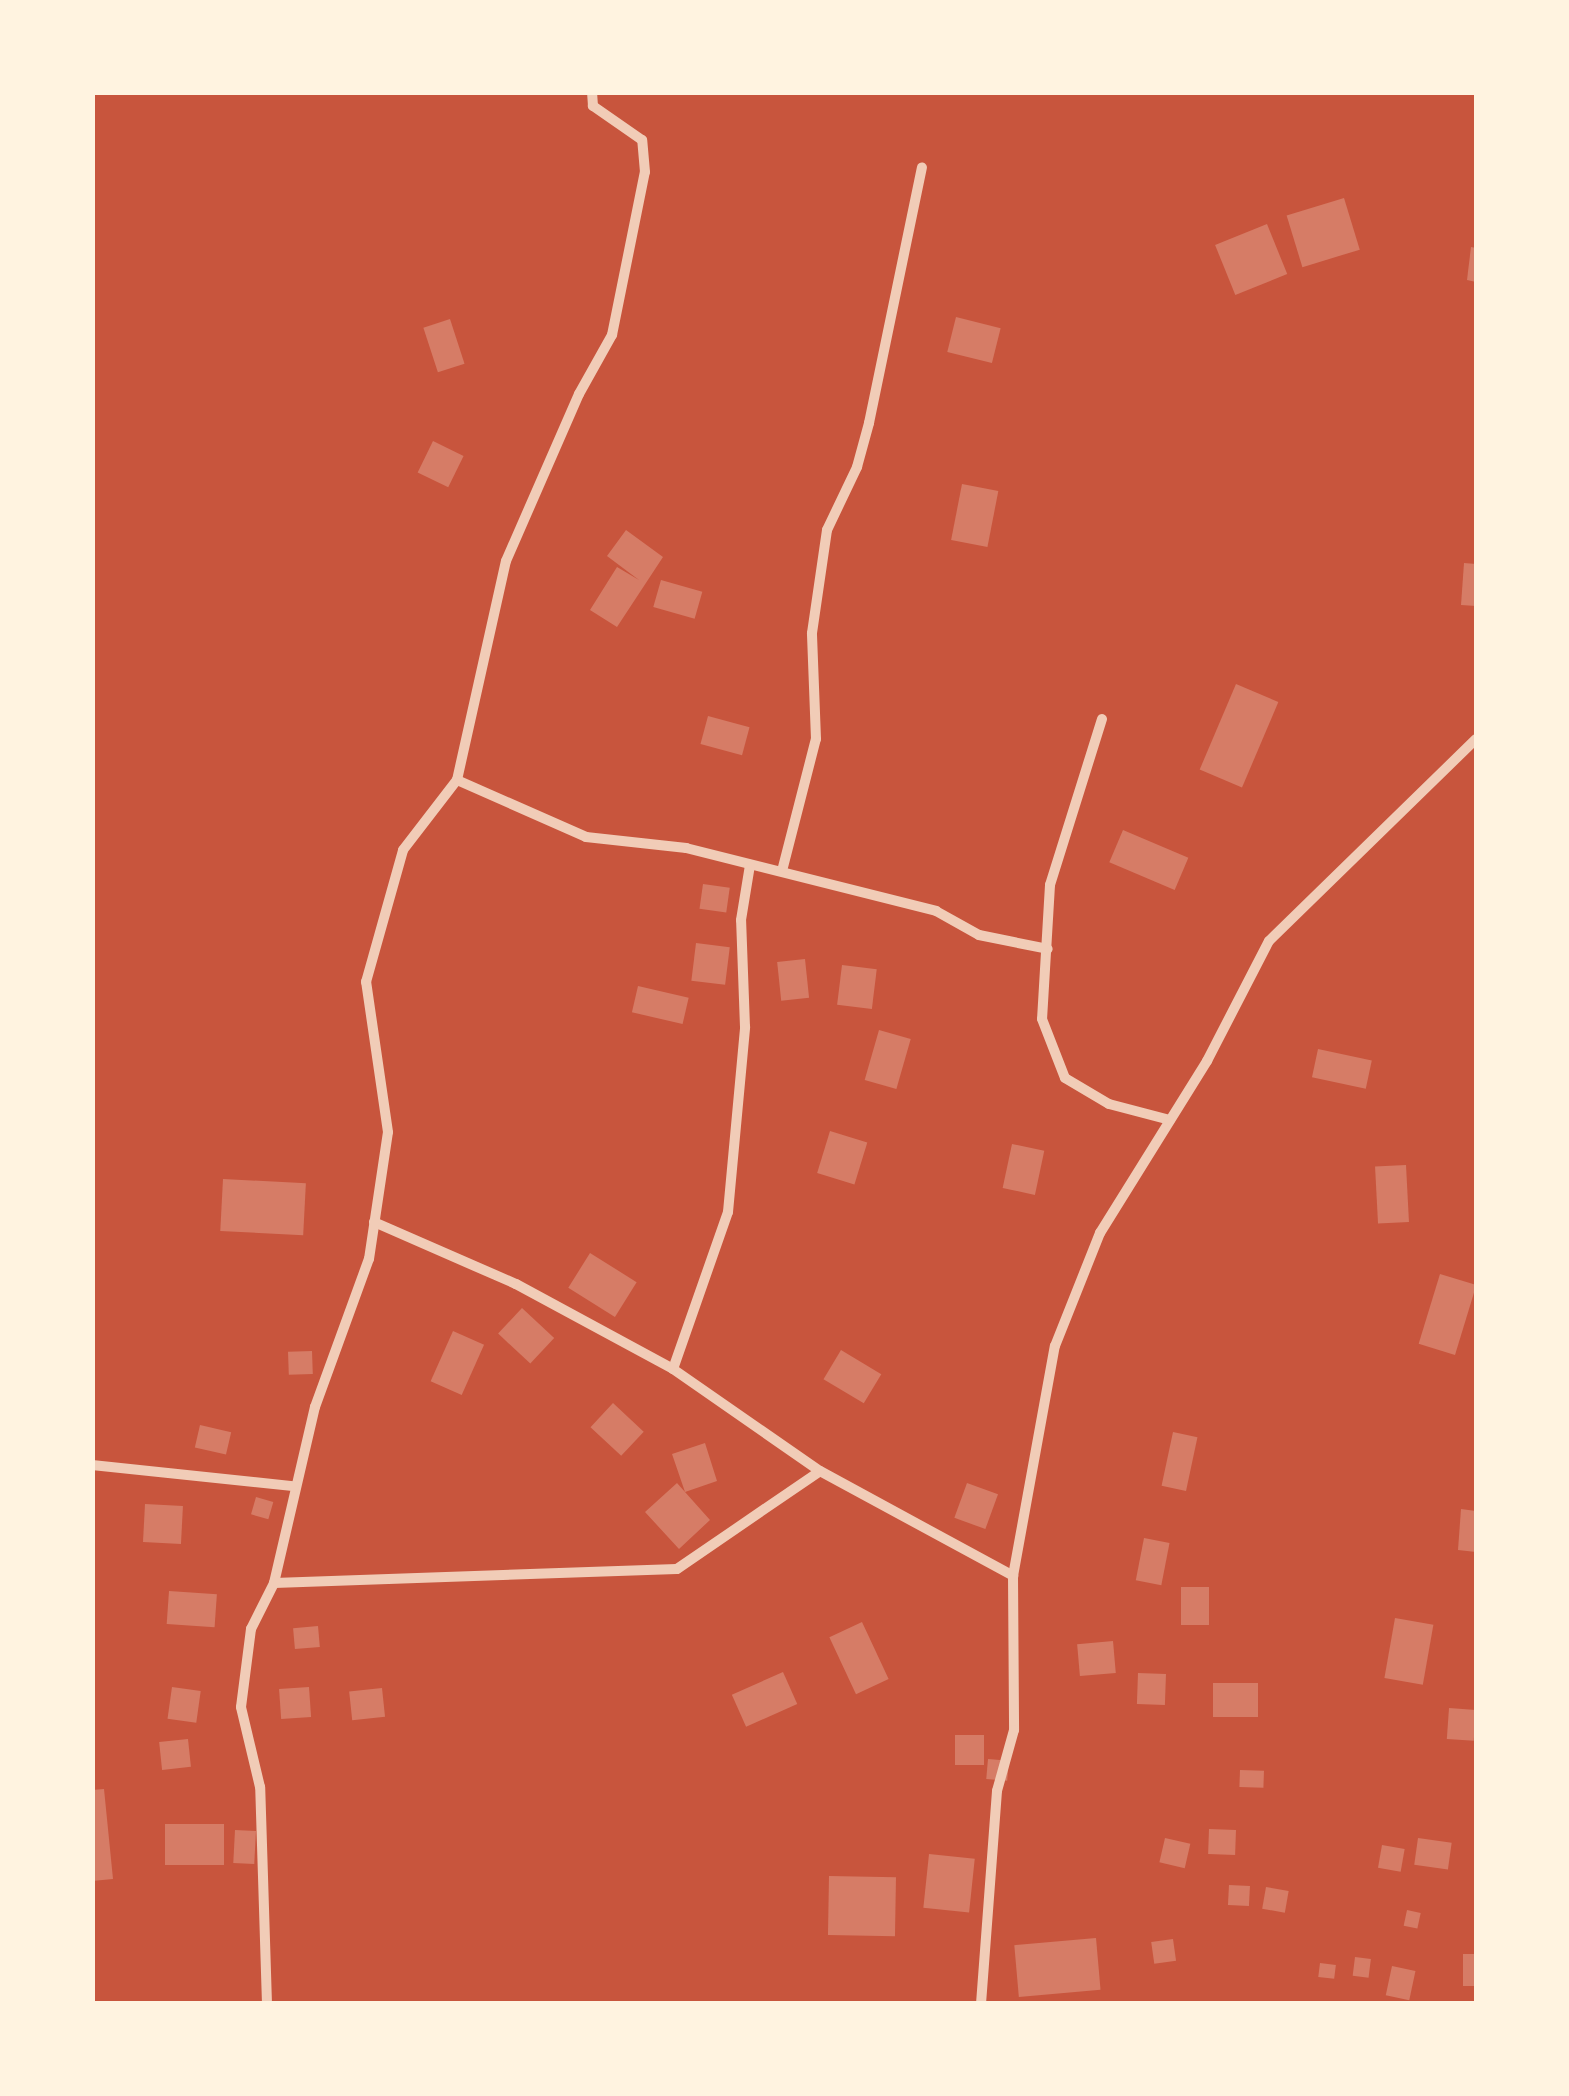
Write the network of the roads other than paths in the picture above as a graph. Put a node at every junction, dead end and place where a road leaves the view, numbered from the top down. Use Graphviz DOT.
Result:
graph roads {
  1 [pos="592,92"];
  2 [pos="922,167"];
  3 [pos="1102,719"];
  4 [pos="1476,738"];
  5 [pos="457,780"];
  6 [pos="750,865"];
  7 [pos="782,871"];
  8 [pos="1048,949"];
  9 [pos="1170,1120"];
  10 [pos="374,1222"];
  11 [pos="674,1369"];
  12 [pos="92,1466"];
  13 [pos="820,1471"];
  14 [pos="293,1486"];
  15 [pos="1013,1576"];
  16 [pos="274,1583"];
  17 [pos="268,2004"];
  18 [pos="981,2004"];
  1 -- 5 [label="street"];
  2 -- 7 [label="street"];
  3 -- 8 [label="street"];
  4 -- 9 [label="street"];
  5 -- 6 [label="street"];
  5 -- 10 [label="street"];
  6 -- 7 [label="street"];
  6 -- 11 [label="street"];
  7 -- 8 [label="street"];
  8 -- 9 [label="street"];
  9 -- 15 [label="street"];
  10 -- 11 [label="street"];
  10 -- 14 [label="street"];
  11 -- 13 [label="street"];
  12 -- 14 [label="street"];
  13 -- 15 [label="street"];
  13 -- 16 [label="street"];
  14 -- 16 [label="street"];
  15 -- 18 [label="street"];
  16 -- 17 [label="street"];
}
